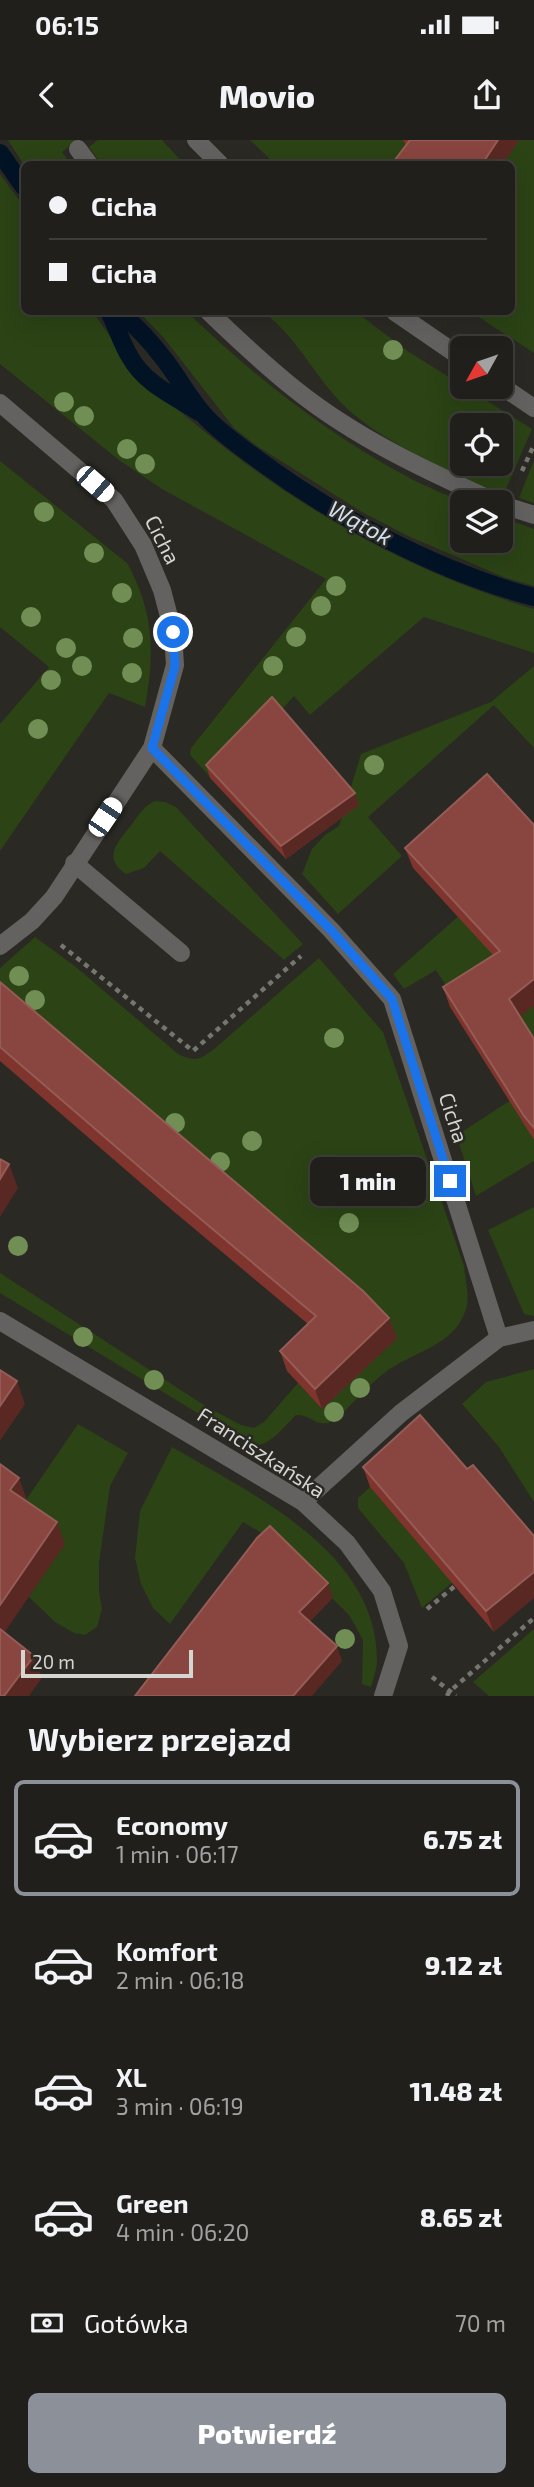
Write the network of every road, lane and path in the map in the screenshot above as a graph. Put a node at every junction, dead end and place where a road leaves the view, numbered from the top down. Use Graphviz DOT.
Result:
graph roads {
  1 [pos="197,140"];
  2 [pos="78,149"];
  3 [pos="87,161"];
  4 [pos="217,161"];
  5 [pos="212,315"];
  6 [pos="399,315"];
  7 [pos="450,350"];
  8 [pos="513,394"];
  9 [pos="0,403"];
  10 [pos="534,408"];
  11 [pos="534,443"];
  12 [pos="526,461"];
  13 [pos="469,490"];
  14 [pos="513,508"];
  15 [pos="534,515"];
  16 [pos="152,748"];
  17 [pos="74,863"];
  18 [pos="0,946"];
  19 [pos="181,953"];
  20 [pos="0,1321"];
  21 [pos="534,1330"];
  22 [pos="499,1338"];
  23 [pos="303,1502"];
  24 [pos="455,1586"];
  25 [pos="419,1616"];
  26 [pos="534,1618"];
  27 [pos="383,1696"];
  28 [pos="447,1696"];
  1 -- 4 [label="street"];
  2 -- 3 [label="street"];
  5 -- 13 [label="street"];
  6 -- 7 [label="street"];
  8 -- 10 [label="street"];
  9 -- 16 [label="street, Cicha"];
  11 -- 12 [label="path"];
  14 -- 15 [label="street"];
  16 -- 17 [label="street, Cicha"];
  16 -- 22 [label="street, Cicha"];
  17 -- 18 [label="street, Cicha"];
  17 -- 19 [label="street"];
  20 -- 23 [label="street, Franciszkańska"];
  21 -- 22 [label="street"];
  22 -- 23 [label="street"];
  23 -- 27 [label="street, Franciszkańska"];
  24 -- 25 [label="path"];
  26 -- 28 [label="path"];
}
